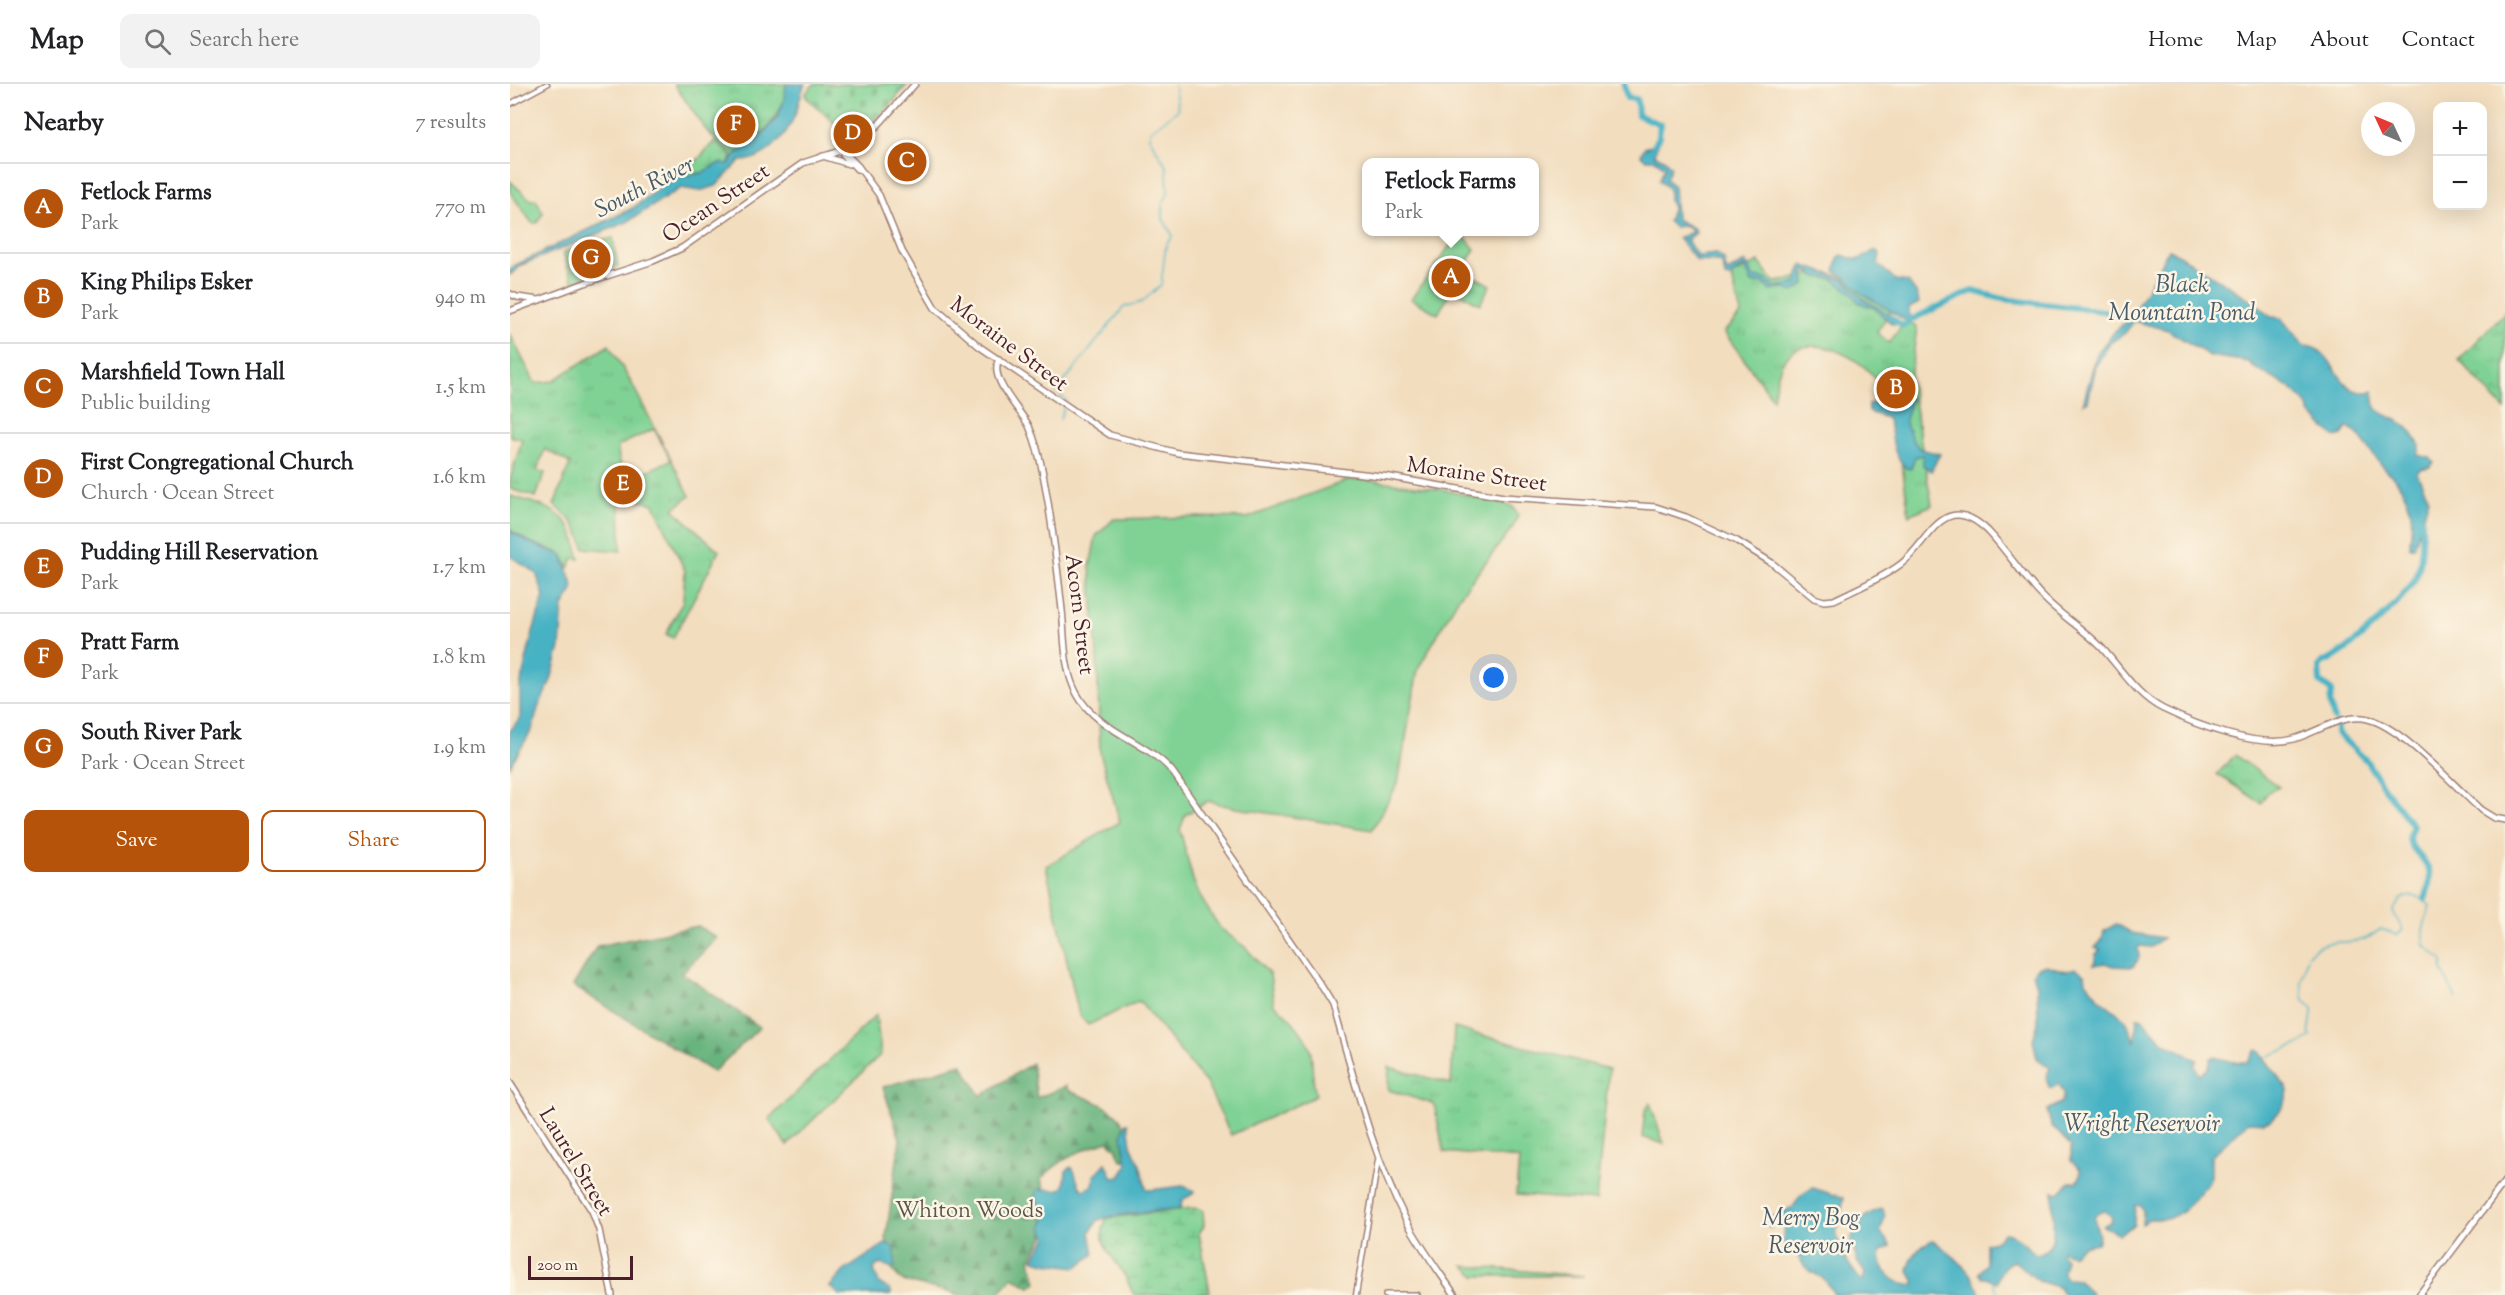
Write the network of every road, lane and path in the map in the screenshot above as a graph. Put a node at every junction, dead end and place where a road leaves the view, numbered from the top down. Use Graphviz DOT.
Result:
graph roads {
  1 [pos="546,84"];
  2 [pos="915,84"];
  3 [pos="510,104"];
  4 [pos="865,139"];
  5 [pos="842,150"];
  6 [pos="822,156"];
  7 [pos="850,164"];
  8 [pos="858,166"];
  9 [pos="864,174"];
  10 [pos="511,294"];
  11 [pos="540,300"];
  12 [pos="510,304"];
  13 [pos="512,311"];
  14 [pos="999,359"];
  15 [pos="2505,820"];
  16 [pos="510,1083"];
  17 [pos="1378,1159"];
  18 [pos="2505,1181"];
  19 [pos="612,1295"];
  20 [pos="1356,1295"];
  21 [pos="1386,1295"];
  22 [pos="1416,1295"];
  23 [pos="1455,1295"];
  24 [pos="2419,1295"];
  1 -- 3 [label="street"];
  2 -- 4 [label="main road, Ocean Street"];
  4 -- 5 [label="main road, Ocean Street"];
  4 -- 8 [label="main road"];
  5 -- 6 [label="main road, Ocean Street"];
  5 -- 7 [label="main road, Moraine Street"];
  5 -- 8 [label="main road, Moraine Street"];
  6 -- 7 [label="main road"];
  6 -- 11 [label="main road, Ocean Street"];
  7 -- 9 [label="main road, Moraine Street"];
  8 -- 9 [label="main road, Moraine Street"];
  9 -- 14 [label="main road, Moraine Street"];
  10 -- 11 [label="main road"];
  10 -- 13 [label="main road"];
  11 -- 13 [label="main road, Ocean Street"];
  12 -- 13 [label="main road"];
  14 -- 15 [label="main road, Moraine Street"];
  14 -- 17 [label="main road, Acorn Street"];
  16 -- 19 [label="main road, Laurel Street"];
  17 -- 20 [label="street"];
  17 -- 23 [label="main road, Acorn Street"];
  18 -- 24 [label="main road"];
  21 -- 22 [label="main road"];
}
